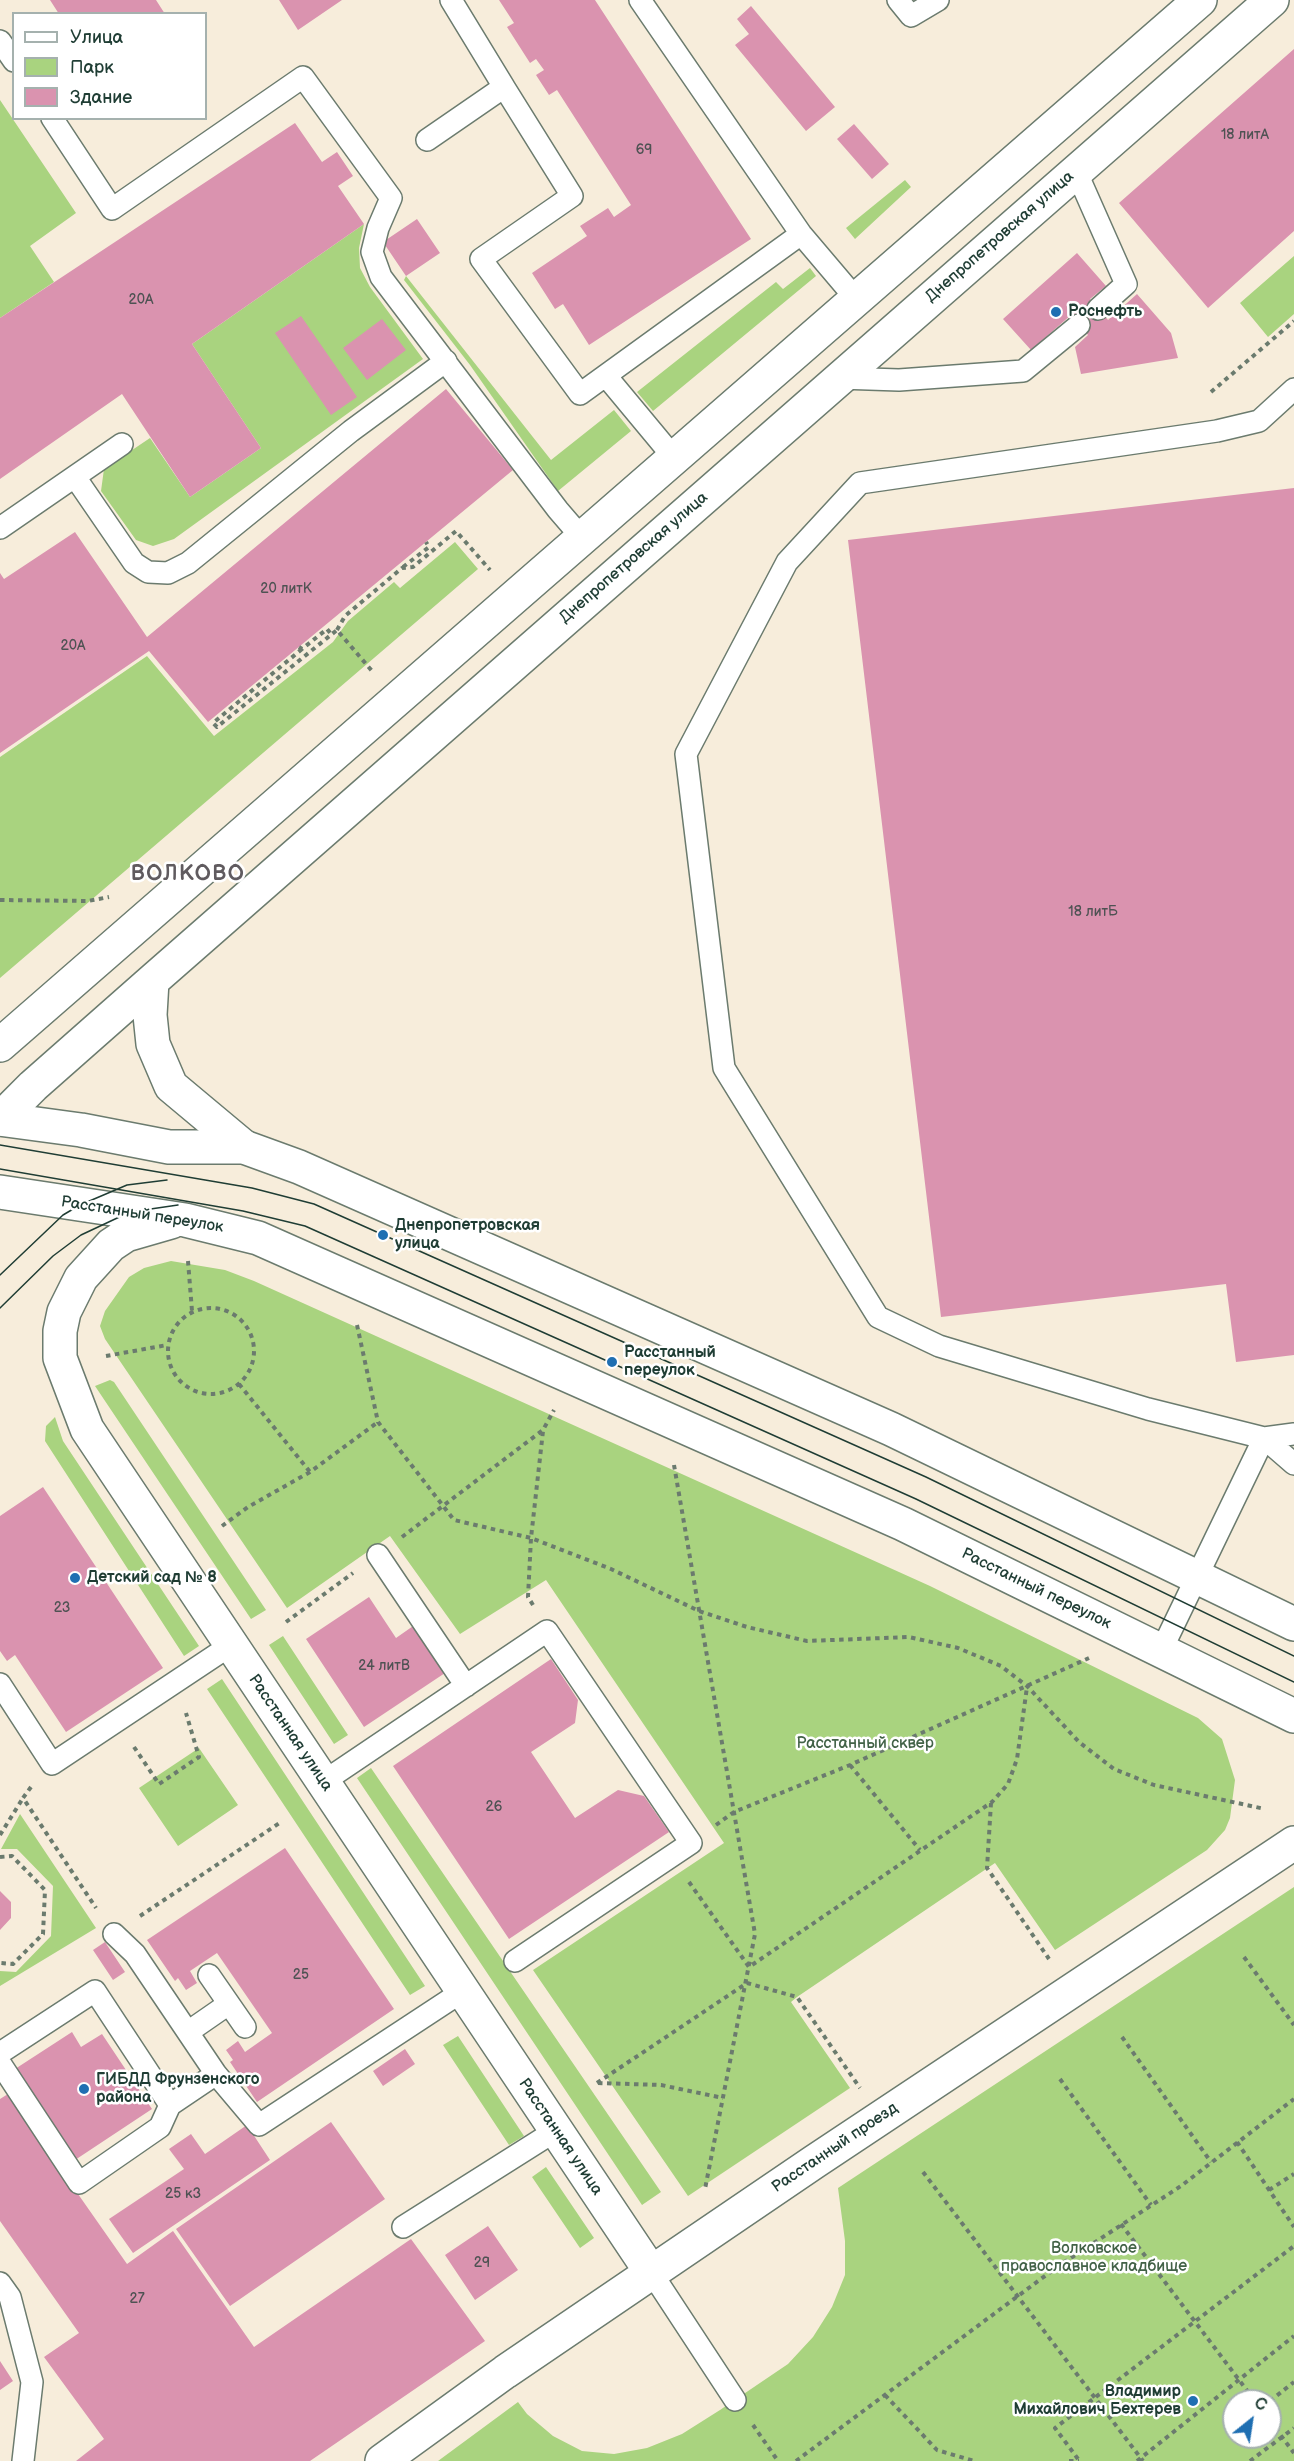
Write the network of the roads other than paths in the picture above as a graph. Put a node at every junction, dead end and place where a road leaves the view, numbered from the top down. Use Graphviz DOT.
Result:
graph roads {
  1 [pos="451,0"];
  2 [pos="640,0"];
  3 [pos="898,0"];
  4 [pos="938,0"];
  5 [pos="1200,0"];
  6 [pos="1272,0"];
  7 [pos="0,41"];
  8 [pos="12,58"];
  9 [pos="504,87"];
  10 [pos="53,120"];
  11 [pos="427,140"];
  12 [pos="1076,171"];
  13 [pos="801,234"];
  14 [pos="857,300"];
  15 [pos="1098,309"];
  16 [pos="1079,325"];
  17 [pos="446,361"];
  18 [pos="606,376"];
  19 [pos="839,378"];
  20 [pos="1294,389"];
  21 [pos="122,444"];
  22 [pos="675,459"];
  23 [pos="75,477"];
  24 [pos="0,528"];
  25 [pos="583,539"];
  26 [pos="152,981"];
  27 [pos="0,1045"];
  28 [pos="0,1119"];
  29 [pos="244,1147"];
  30 [pos="0,1192"];
  31 [pos="185,1220"];
  32 [pos="1294,1434"];
  33 [pos="1264,1438"];
  34 [pos="1294,1464"];
  35 [pos="378,1555"];
  36 [pos="1197,1576"];
  37 [pos="1294,1624"];
  38 [pos="231,1645"];
  39 [pos="1161,1651"];
  40 [pos="0,1684"];
  41 [pos="466,1686"];
  42 [pos="1294,1716"];
  43 [pos="323,1782"];
  44 [pos="1294,1843"];
  45 [pos="114,1935"];
  46 [pos="515,1961"];
  47 [pos="209,1975"];
  48 [pos="463,1991"];
  49 [pos="227,2005"];
  50 [pos="245,2027"];
  51 [pos="188,2031"];
  52 [pos="0,2053"];
  53 [pos="0,2063"];
  54 [pos="216,2074"];
  55 [pos="170,2105"];
  56 [pos="555,2131"];
  57 [pos="403,2227"];
  58 [pos="651,2272"];
  59 [pos="0,2283"];
  60 [pos="735,2400"];
  61 [pos="23,2461"];
  62 [pos="382,2461"];
  1 -- 9 [label="lane"];
  2 -- 13 [label="lane"];
  3 -- 4 [label="lane"];
  5 -- 14 [label="street"];
  6 -- 12 [label="street, Днепропетровская улица"];
  7 -- 8 [label="lane"];
  9 -- 11 [label="lane"];
  9 -- 18 [label="lane"];
  10 -- 17 [label="lane"];
  12 -- 15 [label="lane"];
  12 -- 19 [label="street, Днепропетровская улица"];
  13 -- 14 [label="lane"];
  13 -- 18 [label="lane"];
  14 -- 22 [label="street"];
  16 -- 19 [label="lane"];
  17 -- 23 [label="lane"];
  17 -- 25 [label="lane"];
  18 -- 22 [label="lane"];
  19 -- 26 [label="street, Днепропетровская улица"];
  20 -- 33 [label="lane"];
  21 -- 23 [label="lane"];
  22 -- 25 [label="street"];
  23 -- 24 [label="lane"];
  25 -- 27 [label="street"];
  26 -- 28 [label="street, Днепропетровская улица"];
  26 -- 29 [label="street"];
  28 -- 29 [label="street"];
  29 -- 36 [label="street"];
  30 -- 31 [label="street, Расстанный переулок"];
  31 -- 38 [label="street, Расстанная улица"];
  31 -- 39 [label="street, Расстанный переулок"];
  32 -- 33 [label="lane"];
  33 -- 34 [label="lane"];
  33 -- 36 [label="lane"];
  35 -- 41 [label="lane"];
  36 -- 37 [label="street"];
  36 -- 39 [label="lane"];
  38 -- 40 [label="lane"];
  38 -- 43 [label="street, Расстанная улица"];
  39 -- 42 [label="street, Расстанный переулок"];
  41 -- 43 [label="lane"];
  41 -- 46 [label="lane"];
  43 -- 48 [label="street, Расстанная улица"];
  44 -- 58 [label="street, Расстанный проезд"];
  45 -- 51 [label="lane"];
  47 -- 49 [label="lane"];
  48 -- 54 [label="lane"];
  48 -- 56 [label="street, Расстанная улица"];
  49 -- 50 [label="lane"];
  49 -- 51 [label="lane"];
  51 -- 54 [label="lane"];
  52 -- 55 [label="lane"];
  53 -- 55 [label="lane"];
  54 -- 55 [label="lane"];
  56 -- 57 [label="lane"];
  56 -- 58 [label="street, Расстанная улица"];
  58 -- 60 [label="lane"];
  58 -- 62 [label="street, Расстанный проезд"];
  59 -- 61 [label="lane"];
}
